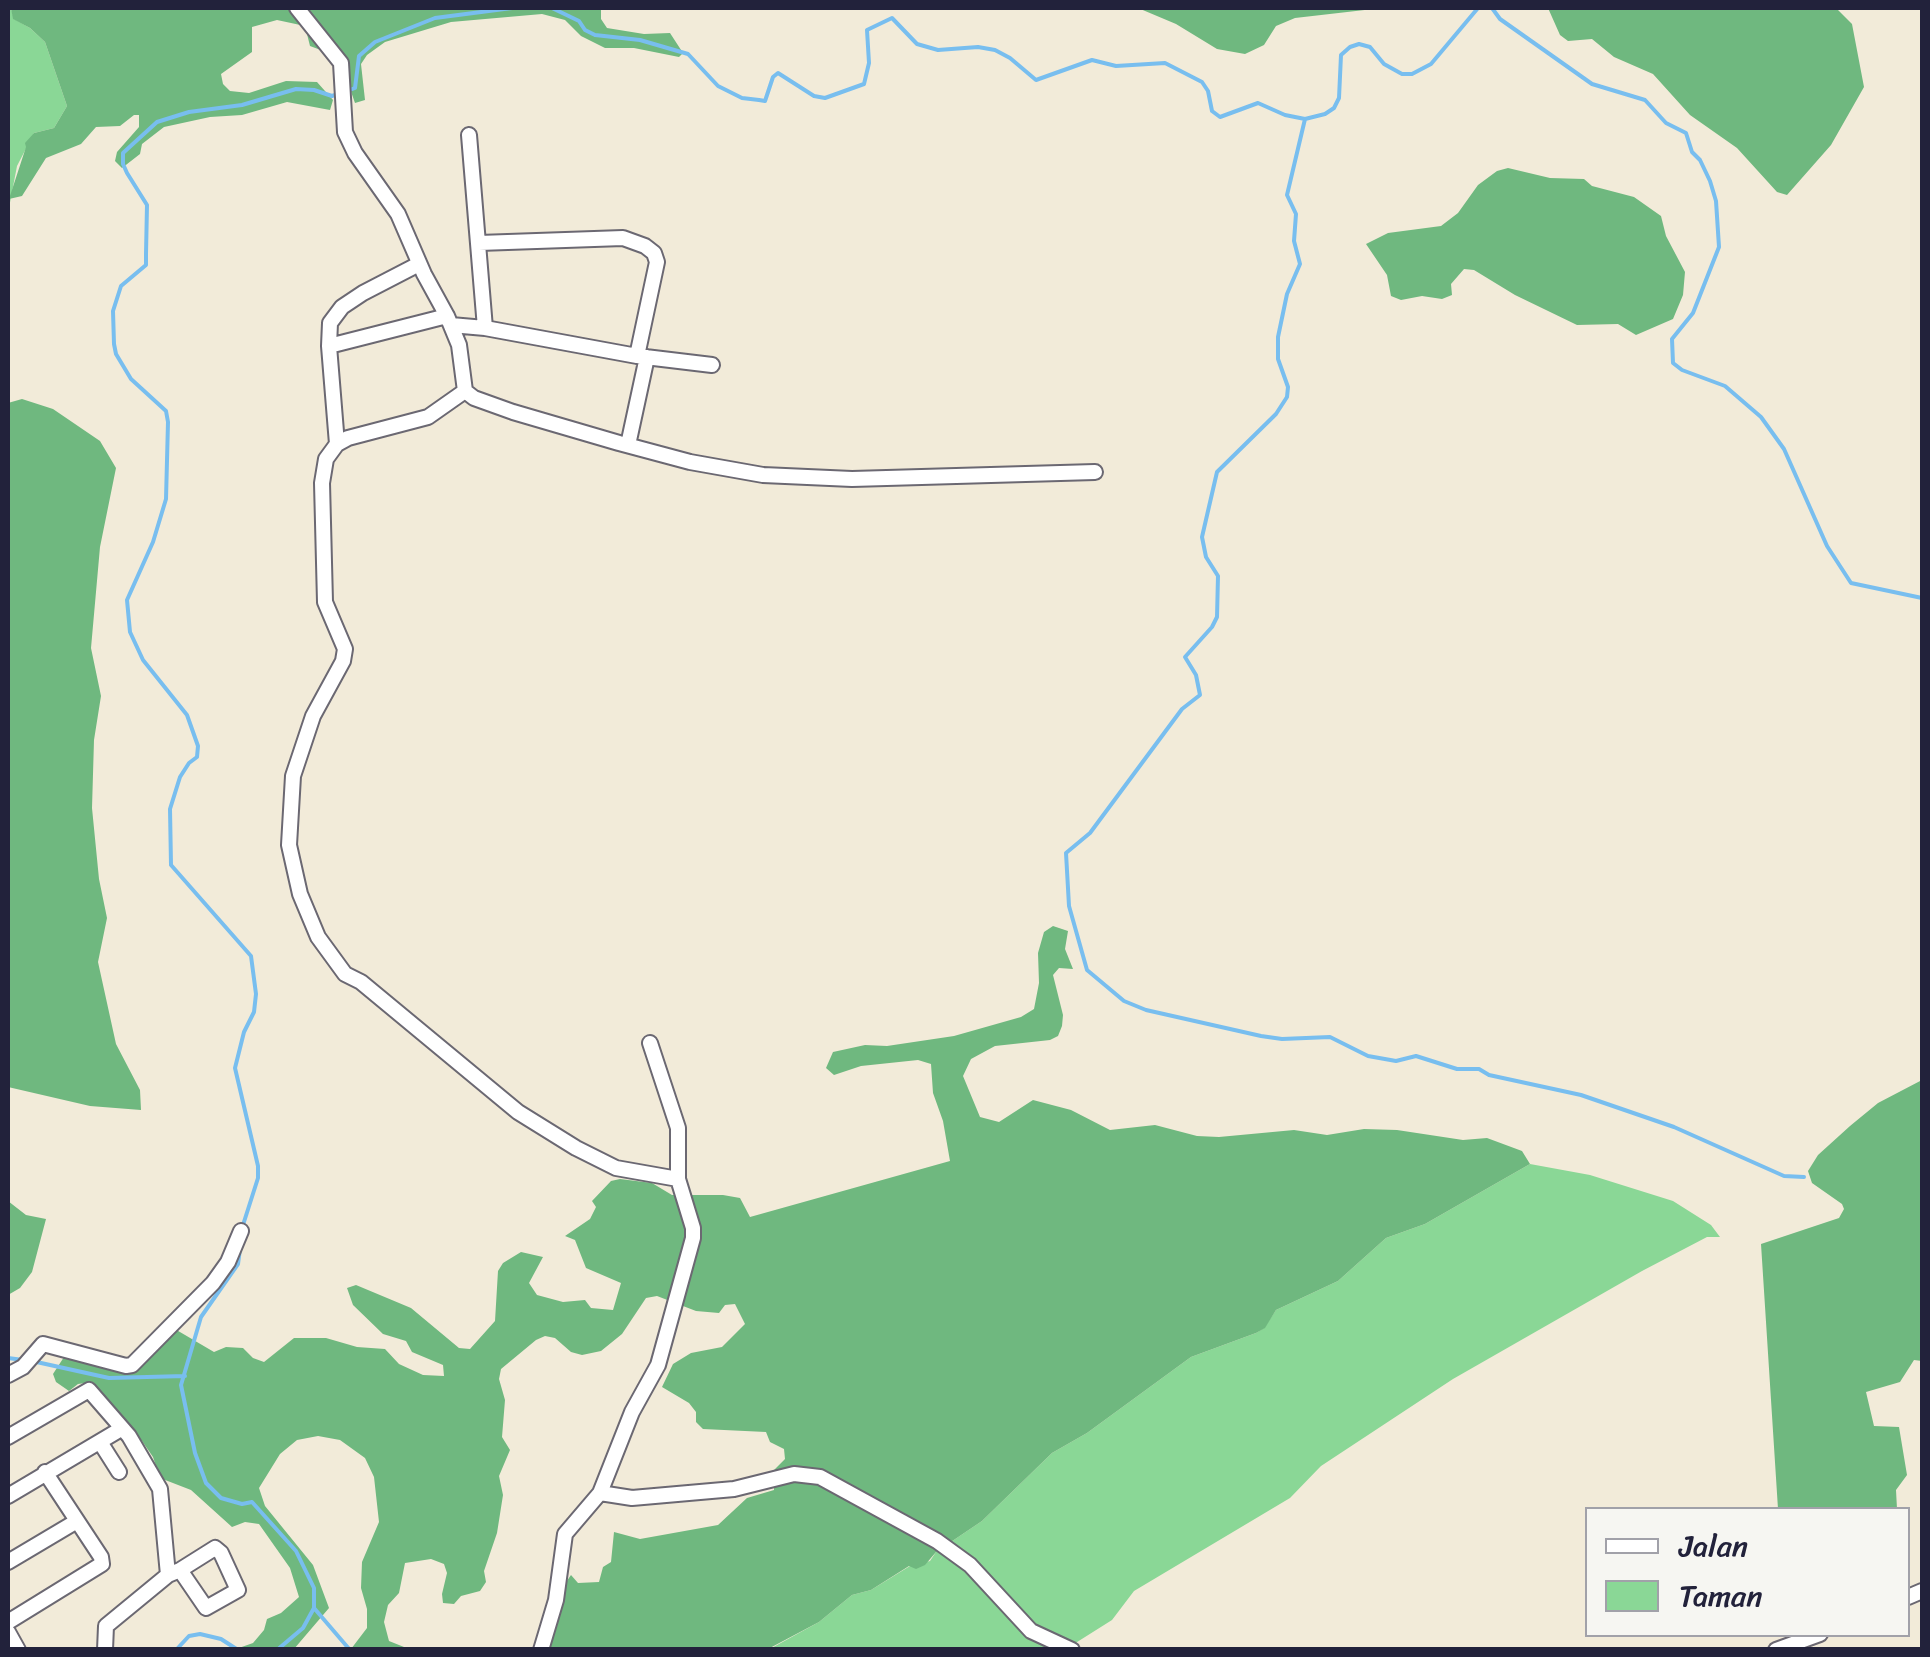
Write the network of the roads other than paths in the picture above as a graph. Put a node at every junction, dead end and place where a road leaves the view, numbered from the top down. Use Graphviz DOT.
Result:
graph roads {
  1 [pos="297,8"];
  2 [pos="469,135"];
  3 [pos="480,243"];
  4 [pos="420,264"];
  5 [pos="449,320"];
  6 [pos="485,328"];
  7 [pos="328,346"];
  8 [pos="642,356"];
  9 [pos="712,364"];
  10 [pos="465,392"];
  11 [pos="338,444"];
  12 [pos="628,445"];
  13 [pos="1095,472"];
  14 [pos="650,1043"];
  15 [pos="678,1179"];
  16 [pos="241,1231"];
  17 [pos="8,1375"];
  18 [pos="121,1429"];
  19 [pos="8,1437"];
  20 [pos="100,1442"];
  21 [pos="45,1472"];
  22 [pos="118,1472"];
  23 [pos="600,1493"];
  24 [pos="8,1496"];
  25 [pos="77,1521"];
  26 [pos="8,1562"];
  27 [pos="174,1572"];
  28 [pos="8,1622"];
  29 [pos="8,1632"];
  30 [pos="1812,1637"];
  31 [pos="18,1650"];
  32 [pos="104,1650"];
  33 [pos="541,1650"];
  34 [pos="1072,1650"];
  35 [pos="1776,1650"];
  1 -- 4 [label="street"];
  2 -- 3 [label="street"];
  3 -- 6 [label="street"];
  3 -- 8 [label="street"];
  4 -- 5 [label="street"];
  4 -- 7 [label="street"];
  5 -- 6 [label="street"];
  5 -- 7 [label="street"];
  5 -- 10 [label="street"];
  6 -- 8 [label="street"];
  7 -- 11 [label="street"];
  8 -- 9 [label="street"];
  8 -- 12 [label="street"];
  10 -- 11 [label="street"];
  10 -- 12 [label="street"];
  11 -- 15 [label="street"];
  12 -- 13 [label="street"];
  14 -- 15 [label="street"];
  15 -- 23 [label="street"];
  16 -- 17 [label="street"];
  18 -- 19 [label="street"];
  18 -- 20 [label="street"];
  18 -- 27 [label="street"];
  20 -- 21 [label="street"];
  20 -- 22 [label="street"];
  21 -- 24 [label="street"];
  21 -- 25 [label="street"];
  23 -- 33 [label="street"];
  23 -- 34 [label="street"];
  25 -- 26 [label="street"];
  25 -- 28 [label="street"];
  27 -- 27 [label="street"];
  27 -- 32 [label="street"];
  29 -- 31 [label="street"];
  30 -- 35 [label="street"];
}
